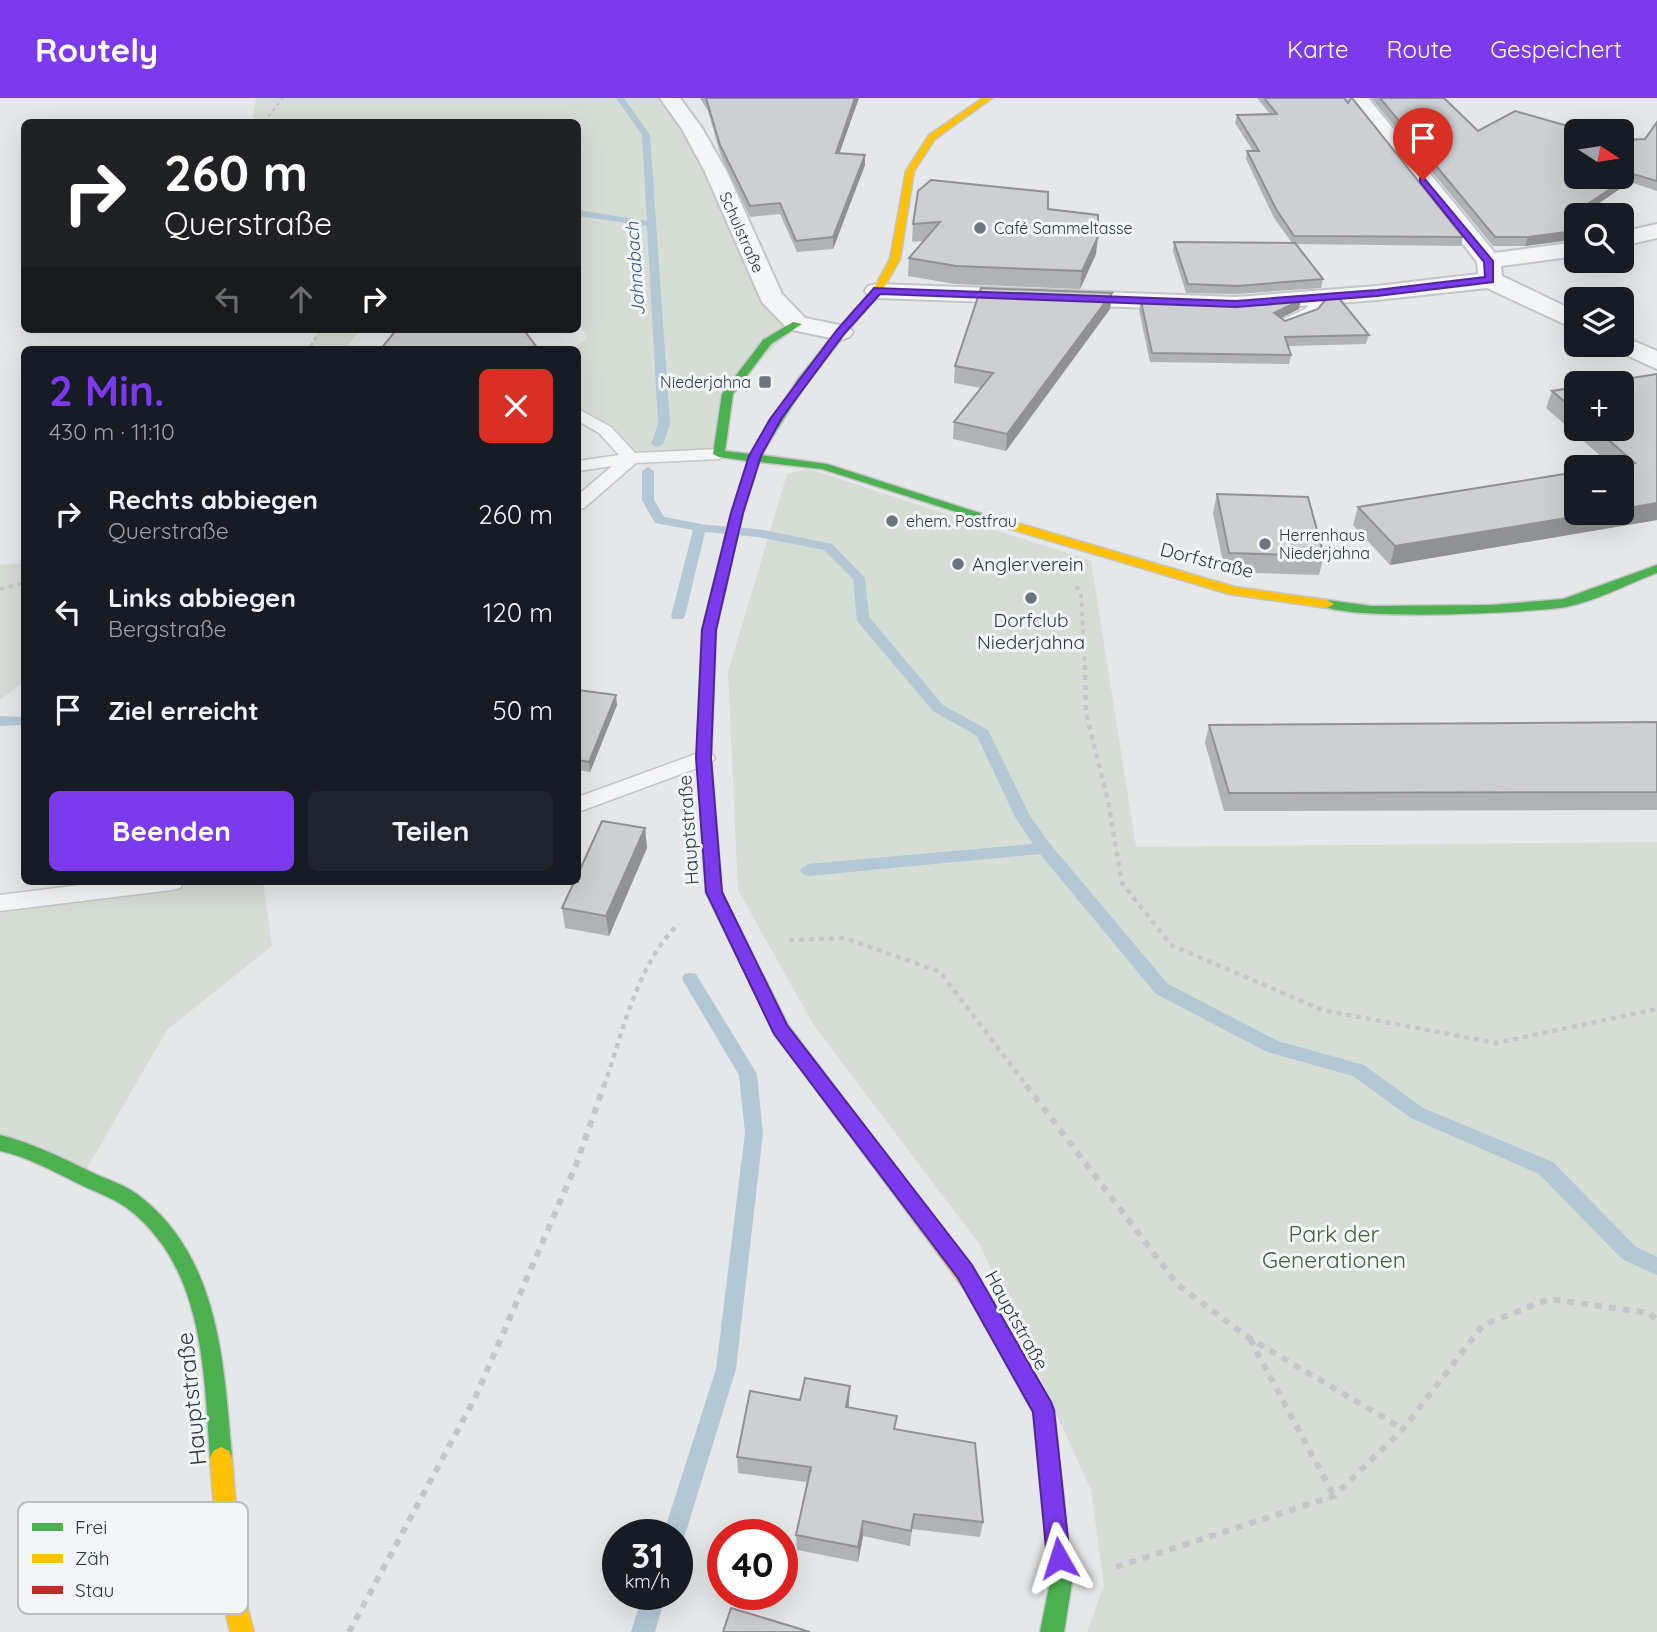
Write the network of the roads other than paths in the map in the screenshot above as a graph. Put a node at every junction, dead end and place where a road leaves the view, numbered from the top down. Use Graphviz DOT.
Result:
graph roads {
  1 [pos="670,98"];
  2 [pos="988,98"];
  3 [pos="1358,98"];
  4 [pos="1657,231"];
  5 [pos="1634,236"];
  6 [pos="1564,252"];
  7 [pos="1489,271"];
  8 [pos="877,290"];
  9 [pos="1323,297"];
  10 [pos="1564,314"];
  11 [pos="1282,323"];
  12 [pos="797,324"];
  13 [pos="840,332"];
  14 [pos="1634,350"];
  15 [pos="1657,361"];
  16 [pos="581,416"];
  17 [pos="719,454"];
  18 [pos="755,456"];
  19 [pos="631,458"];
  20 [pos="581,466"];
  21 [pos="581,501"];
  22 [pos="1657,569"];
  23 [pos="704,758"];
  24 [pos="581,804"];
  25 [pos="147,885"];
  26 [pos="0,903"];
  27 [pos="0,1143"];
  28 [pos="224,1502"];
  29 [pos="238,1614"];
  30 [pos="242,1632"];
  31 [pos="1052,1632"];
  1 -- 12 [label="street, Schulstraße"];
  2 -- 8 [label="street, Hauptstraße"];
  3 -- 7 [label="street"];
  4 -- 5 [label="street"];
  6 -- 7 [label="street"];
  7 -- 9 [label="street"];
  7 -- 10 [label="street"];
  8 -- 9 [label="street"];
  8 -- 13 [label="street, Hauptstraße"];
  9 -- 11 [label="lane"];
  12 -- 13 [label="street"];
  12 -- 17 [label="street"];
  13 -- 18 [label="street, Hauptstraße"];
  14 -- 15 [label="street"];
  16 -- 19 [label="lane"];
  17 -- 18 [label="street, Dorfstraße"];
  17 -- 19 [label="lane"];
  18 -- 22 [label="street, Dorfstraße"];
  18 -- 23 [label="street, Hauptstraße"];
  19 -- 20 [label="lane"];
  19 -- 21 [label="lane"];
  23 -- 24 [label="lane"];
  23 -- 31 [label="street, Hauptstraße"];
  25 -- 26 [label="lane"];
  27 -- 28 [label="street, Hauptstraße"];
  29 -- 30 [label="street, Hauptstraße"];
}
